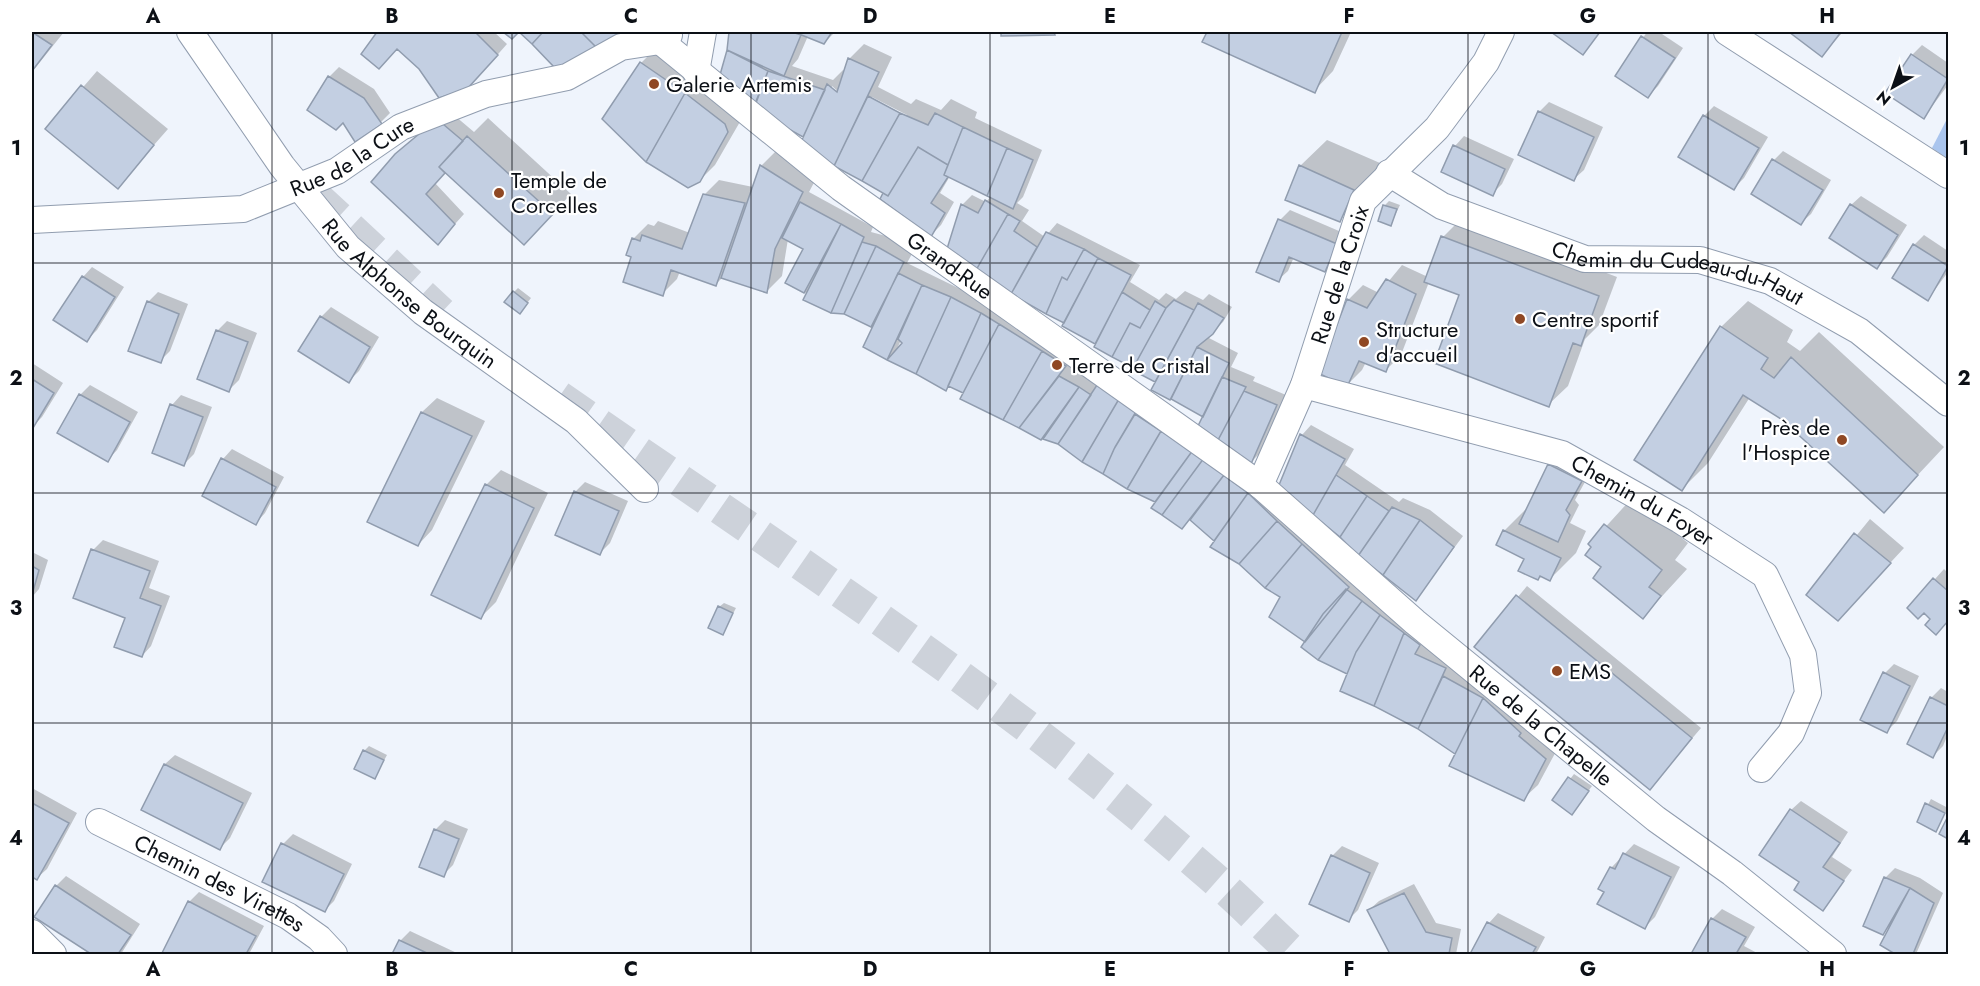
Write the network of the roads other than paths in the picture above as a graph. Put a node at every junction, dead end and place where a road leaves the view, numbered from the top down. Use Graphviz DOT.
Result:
graph roads {
  1 [pos="190,32"];
  2 [pos="703,32"];
  3 [pos="1501,32"];
  4 [pos="1727,32"];
  5 [pos="661,35"];
  6 [pos="696,72"];
  7 [pos="1389,173"];
  8 [pos="1948,175"];
  9 [pos="299,189"];
  10 [pos="32,220"];
  11 [pos="1304,385"];
  12 [pos="1948,404"];
  13 [pos="1260,486"];
  14 [pos="645,489"];
  15 [pos="1761,769"];
  16 [pos="99,822"];
  17 [pos="32,933"];
  18 [pos="53,954"];
  19 [pos="334,954"];
  20 [pos="1833,954"];
  1 -- 9 [label="street, Rue Alphonse Bourquin"];
  2 -- 6 [label="street"];
  3 -- 7 [label="street, Rue de la Croix"];
  4 -- 8 [label="street"];
  5 -- 6 [label="street, Grand-Rue"];
  5 -- 9 [label="street, Rue de la Cure"];
  6 -- 13 [label="street, Grand-Rue"];
  7 -- 11 [label="street, Rue de la Croix"];
  7 -- 12 [label="street, Chemin du Cudeau-du-Haut"];
  9 -- 10 [label="street, Rue de la Cure"];
  9 -- 14 [label="street, Rue Alphonse Bourquin"];
  11 -- 13 [label="street, Rue de la Croix"];
  11 -- 15 [label="street, Chemin du Foyer"];
  13 -- 20 [label="street, Rue de la Chapelle"];
  16 -- 19 [label="street, Chemin des Virettes"];
  17 -- 18 [label="street"];
}
